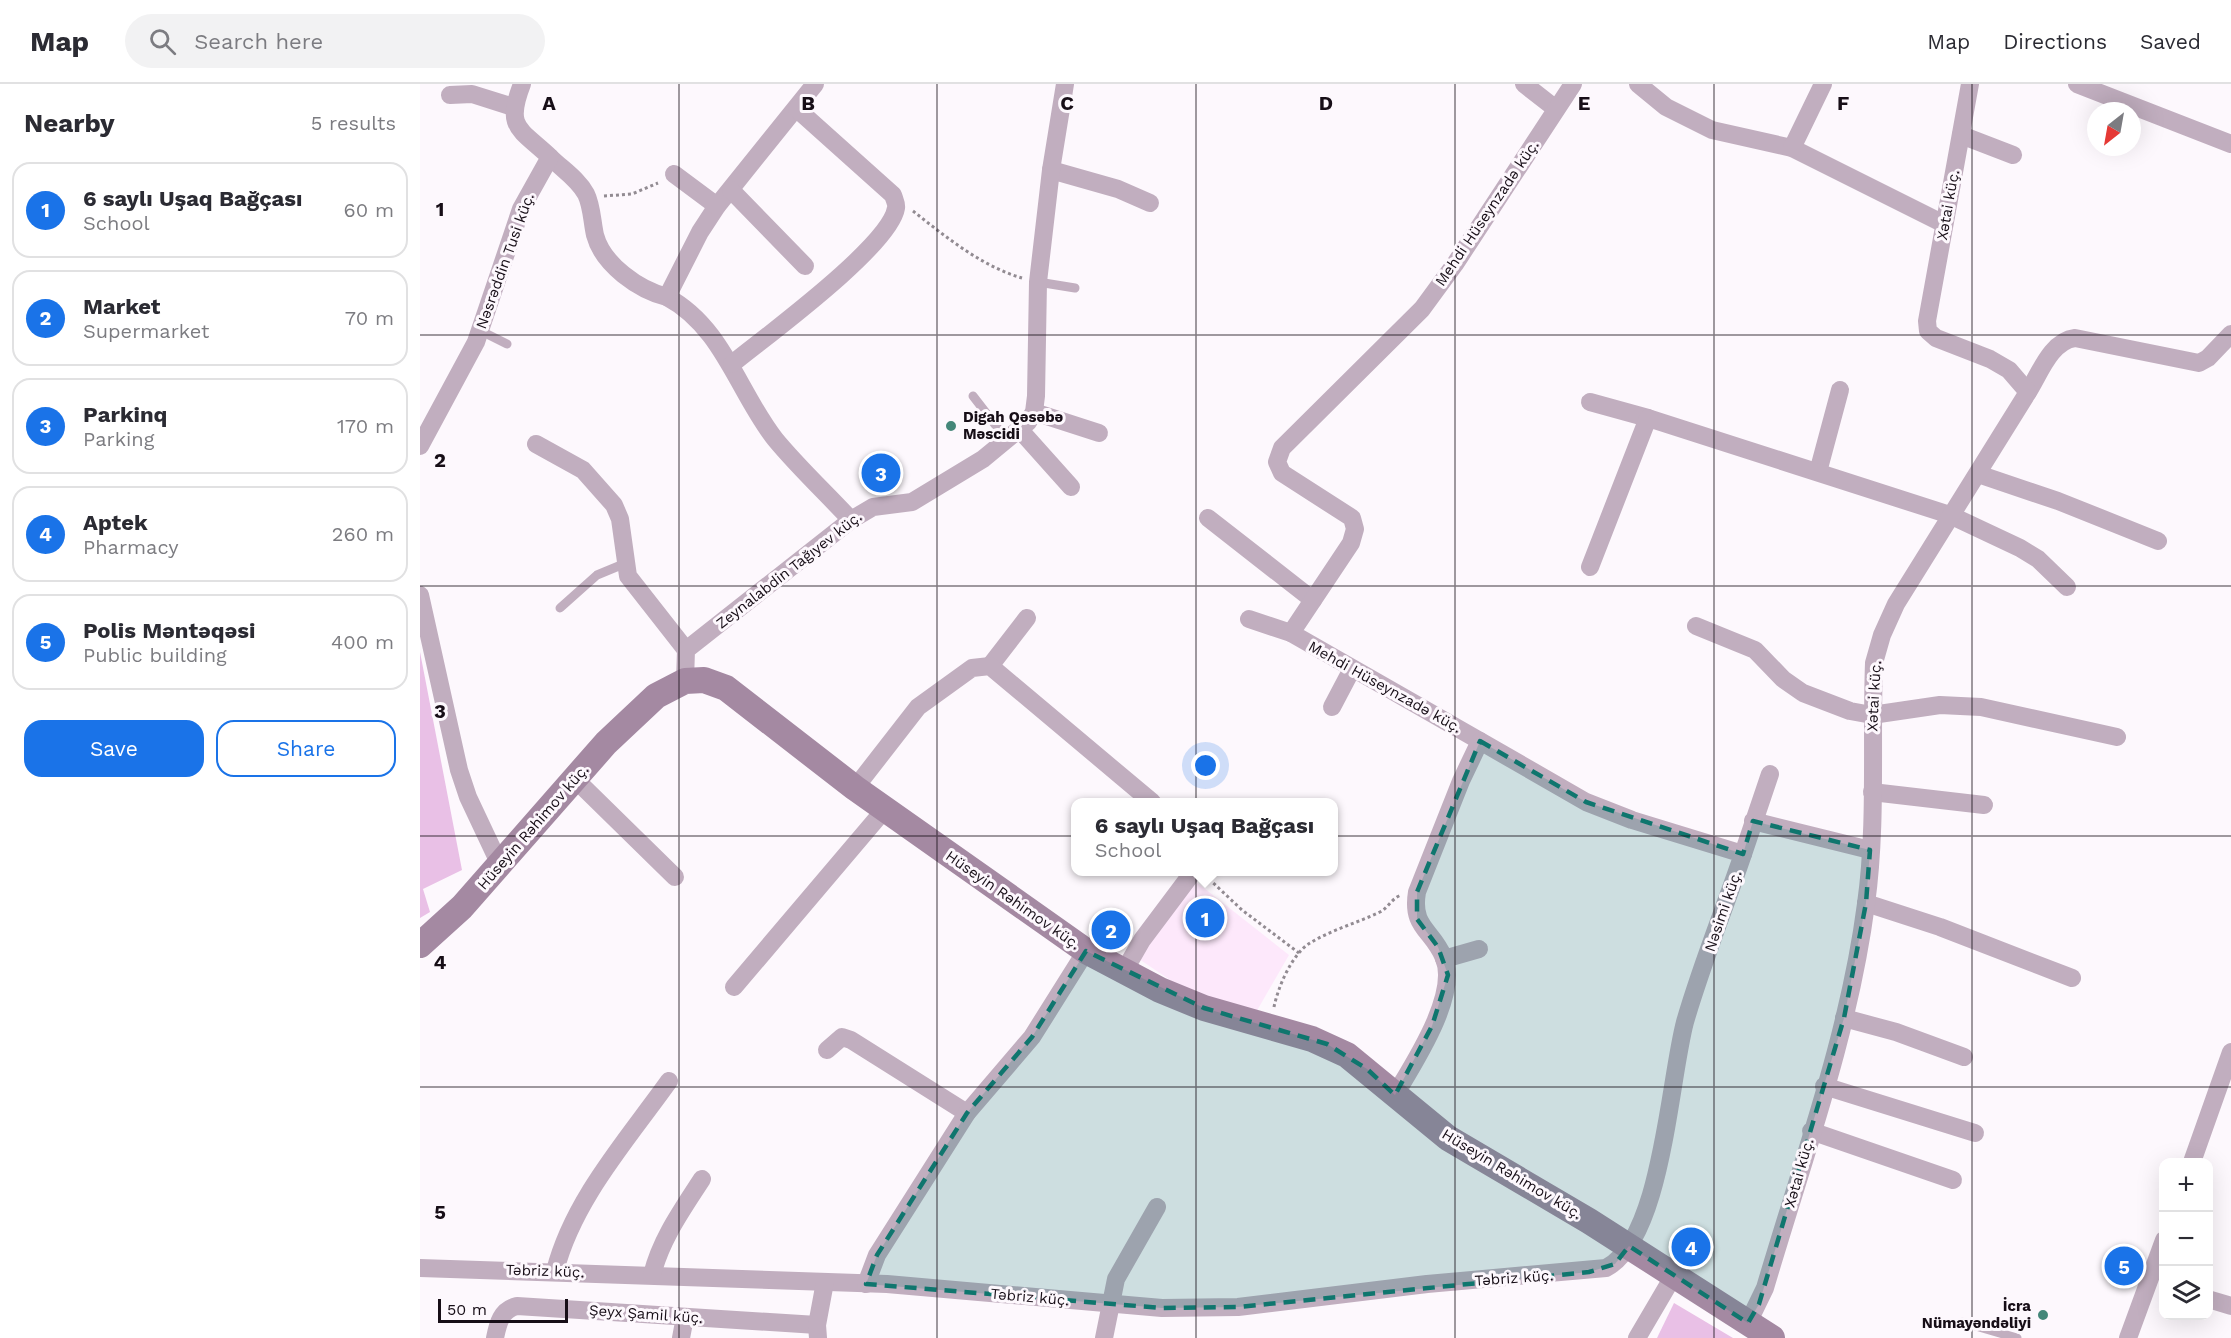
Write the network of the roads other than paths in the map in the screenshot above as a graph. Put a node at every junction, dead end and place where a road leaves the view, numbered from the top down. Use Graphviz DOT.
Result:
graph roads {
  1 [pos="522,84"];
  2 [pos="814,84"];
  3 [pos="1065,84"];
  4 [pos="1524,84"];
  5 [pos="1573,84"];
  6 [pos="1638,84"];
  7 [pos="1823,84"];
  8 [pos="1970,84"];
  9 [pos="2077,84"];
  10 [pos="450,95"];
  11 [pos="513,107"];
  12 [pos="797,109"];
  13 [pos="1556,109"];
  14 [pos="1961,135"];
  15 [pos="2231,144"];
  16 [pos="1792,148"];
  17 [pos="2013,155"];
  18 [pos="550,157"];
  19 [pos="1051,170"];
  20 [pos="674,174"];
  21 [pos="731,189"];
  22 [pos="1150,203"];
  23 [pos="717,206"];
  24 [pos="1944,224"];
  25 [pos="805,266"];
  26 [pos="1038,282"];
  27 [pos="1075,288"];
  28 [pos="667,297"];
  29 [pos="481,331"];
  30 [pos="2231,334"];
  31 [pos="507,344"];
  32 [pos="732,364"];
  33 [pos="1840,390"];
  34 [pos="2028,392"];
  35 [pos="973,396"];
  36 [pos="1590,402"];
  37 [pos="1034,412"];
  38 [pos="1647,418"];
  39 [pos="1099,433"];
  40 [pos="1014,435"];
  41 [pos="536,444"];
  42 [pos="420,446"];
  43 [pos="1818,472"];
  44 [pos="1978,474"];
  45 [pos="1071,488"];
  46 [pos="1950,515"];
  47 [pos="1208,518"];
  48 [pos="851,520"];
  49 [pos="2158,541"];
  50 [pos="626,563"];
  51 [pos="1590,567"];
  52 [pos="2067,587"];
  53 [pos="420,595"];
  54 [pos="1313,600"];
  55 [pos="560,608"];
  56 [pos="1027,618"];
  57 [pos="1249,619"];
  58 [pos="1696,627"];
  59 [pos="1291,633"];
  60 [pos="686,651"];
  61 [pos="990,666"];
  62 [pos="1352,669"];
  63 [pos="685,681"];
  64 [pos="1332,707"];
  65 [pos="1872,715"];
  66 [pos="2117,737"];
  67 [pos="1480,741"];
  68 [pos="1770,774"];
  69 [pos="575,779"];
  70 [pos="855,788"];
  71 [pos="1872,792"];
  72 [pos="1147,798"];
  73 [pos="1984,805"];
  74 [pos="885,809"];
  75 [pos="1753,821"];
  76 [pos="1870,850"];
  77 [pos="1743,854"];
  78 [pos="500,865"];
  79 [pos="1190,876"];
  80 [pos="675,877"];
  81 [pos="1866,903"];
  82 [pos="420,945"];
  83 [pos="1479,949"];
  84 [pos="1086,951"];
  85 [pos="1444,959"];
  86 [pos="1123,973"];
  87 [pos="2072,978"];
  88 [pos="734,987"];
  89 [pos="1844,1018"];
  90 [pos="827,1050"];
  91 [pos="2231,1052"];
  92 [pos="1964,1057"];
  93 [pos="669,1081"];
  94 [pos="1824,1086"];
  95 [pos="1395,1095"];
  96 [pos="967,1113"];
  97 [pos="1811,1131"];
  98 [pos="1975,1133"];
  99 [pos="2193,1158"];
  100 [pos="702,1179"];
  101 [pos="1953,1180"];
  102 [pos="1157,1207"];
  103 [pos="1629,1246"];
  104 [pos="2159,1265"];
  105 [pos="420,1268"];
  106 [pos="555,1271"];
  107 [pos="652,1275"];
  108 [pos="1674,1275"];
  109 [pos="825,1282"];
  110 [pos="2156,1283"];
  111 [pos="866,1284"];
  112 [pos="2213,1301"];
  113 [pos="1112,1305"];
  114 [pos="2231,1306"];
  115 [pos="685,1317"];
  116 [pos="1962,1322"];
  117 [pos="1744,1329"];
  118 [pos="818,1331"];
  119 [pos="495,1338"];
  120 [pos="681,1338"];
  121 [pos="1104,1338"];
  122 [pos="1637,1338"];
  123 [pos="1772,1338"];
  124 [pos="2018,1338"];
  125 [pos="2128,1338"];
  1 -- 11 [label="street"];
  2 -- 12 [label="street"];
  3 -- 19 [label="street"];
  4 -- 13 [label="street"];
  5 -- 13 [label="street, Mehdi Hüseynzadə küç."];
  6 -- 16 [label="street"];
  7 -- 16 [label="street"];
  8 -- 14 [label="street, Xətai küç."];
  9 -- 15 [label="street"];
  10 -- 11 [label="street"];
  11 -- 18 [label="street"];
  12 -- 21 [label="street"];
  12 -- 32 [label="street"];
  13 -- 54 [label="street, Mehdi Hüseynzadə küç."];
  14 -- 17 [label="street"];
  14 -- 24 [label="street, Xətai küç."];
  16 -- 24 [label="street"];
  18 -- 28 [label="street"];
  18 -- 29 [label="street, Nəsrəddin Tusi küç."];
  19 -- 22 [label="street"];
  19 -- 26 [label="street"];
  20 -- 23 [label="street"];
  21 -- 23 [label="street"];
  21 -- 25 [label="street"];
  23 -- 28 [label="street"];
  24 -- 34 [label="street, Xətai küç."];
  26 -- 27 [label="lane"];
  26 -- 37 [label="street"];
  28 -- 32 [label="street"];
  29 -- 31 [label="lane"];
  29 -- 42 [label="street, Nəsrəddin Tusi küç."];
  30 -- 34 [label="street"];
  32 -- 48 [label="street"];
  33 -- 43 [label="street"];
  34 -- 44 [label="street, Xətai küç."];
  35 -- 40 [label="lane"];
  36 -- 38 [label="street"];
  37 -- 39 [label="street"];
  37 -- 40 [label="street, Zeynalabdin Tağıyev küç."];
  38 -- 43 [label="street"];
  38 -- 51 [label="street"];
  40 -- 45 [label="street"];
  40 -- 48 [label="street, Zeynalabdin Tağıyev küç."];
  41 -- 50 [label="street"];
  43 -- 46 [label="street"];
  44 -- 46 [label="street, Xətai küç."];
  44 -- 49 [label="street"];
  46 -- 52 [label="street"];
  46 -- 65 [label="street, Xətai küç."];
  47 -- 54 [label="street"];
  48 -- 60 [label="street, Zeynalabdin Tağıyev küç."];
  50 -- 55 [label="lane"];
  50 -- 60 [label="street"];
  53 -- 78 [label="street"];
  54 -- 59 [label="street, Mehdi Hüseynzadə küç."];
  56 -- 61 [label="street"];
  57 -- 59 [label="street"];
  58 -- 65 [label="street"];
  59 -- 62 [label="street, Mehdi Hüseynzadə küç."];
  60 -- 63 [label="street"];
  61 -- 70 [label="street"];
  61 -- 72 [label="street"];
  62 -- 64 [label="street"];
  62 -- 67 [label="street, Mehdi Hüseynzadə küç."];
  63 -- 69 [label="main road, Hüseyin Rəhimov küç."];
  63 -- 70 [label="main road, Hüseyin Rəhimov küç."];
  65 -- 66 [label="street"];
  65 -- 71 [label="street, Xətai küç."];
  67 -- 77 [label="street, Nəsimi küç."];
  67 -- 85 [label="street"];
  68 -- 75 [label="street"];
  69 -- 78 [label="main road, Hüseyin Rəhimov küç."];
  69 -- 80 [label="street"];
  70 -- 74 [label="main road, Hüseyin Rəhimov küç."];
  71 -- 73 [label="street"];
  71 -- 76 [label="street, Xətai küç."];
  74 -- 84 [label="main road, Hüseyin Rəhimov küç."];
  74 -- 88 [label="street"];
  75 -- 76 [label="street"];
  75 -- 77 [label="street"];
  76 -- 81 [label="street, Xətai küç."];
  77 -- 103 [label="street, Nəsimi küç."];
  78 -- 82 [label="main road, Hüseyin Rəhimov küç."];
  79 -- 86 [label="street"];
  81 -- 87 [label="street"];
  81 -- 89 [label="street, Xətai küç."];
  83 -- 85 [label="street"];
  84 -- 86 [label="main road, Hüseyin Rəhimov küç."];
  84 -- 96 [label="street"];
  85 -- 95 [label="street"];
  86 -- 95 [label="main road, Hüseyin Rəhimov küç."];
  89 -- 92 [label="street"];
  89 -- 94 [label="street, Xətai küç."];
  90 -- 96 [label="street"];
  91 -- 99 [label="street"];
  93 -- 106 [label="street"];
  94 -- 97 [label="street, Xətai küç."];
  94 -- 98 [label="street"];
  95 -- 103 [label="main road, Hüseyin Rəhimov küç."];
  96 -- 111 [label="street"];
  97 -- 101 [label="street"];
  97 -- 117 [label="street, Xətai küç."];
  100 -- 107 [label="street"];
  102 -- 113 [label="street"];
  103 -- 108 [label="main road, Hüseyin Rəhimov küç."];
  103 -- 113 [label="street, Təbriz küç."];
  104 -- 110 [label="street"];
  105 -- 106 [label="street, Təbriz küç."];
  106 -- 107 [label="street, Təbriz küç."];
  107 -- 109 [label="street, Təbriz küç."];
  108 -- 117 [label="main road, Hüseyin Rəhimov küç."];
  108 -- 122 [label="street"];
  109 -- 111 [label="street, Təbriz küç."];
  109 -- 118 [label="street"];
  110 -- 125 [label="street"];
  111 -- 113 [label="street, Təbriz küç."];
  112 -- 114 [label="street"];
  113 -- 121 [label="street"];
  115 -- 118 [label="street, Şeyx Şamil küç."];
  115 -- 119 [label="street, Şeyx Şamil küç."];
  115 -- 120 [label="street"];
  116 -- 124 [label="lane"];
  117 -- 123 [label="main road, Hüseyin Rəhimov küç."];
}
